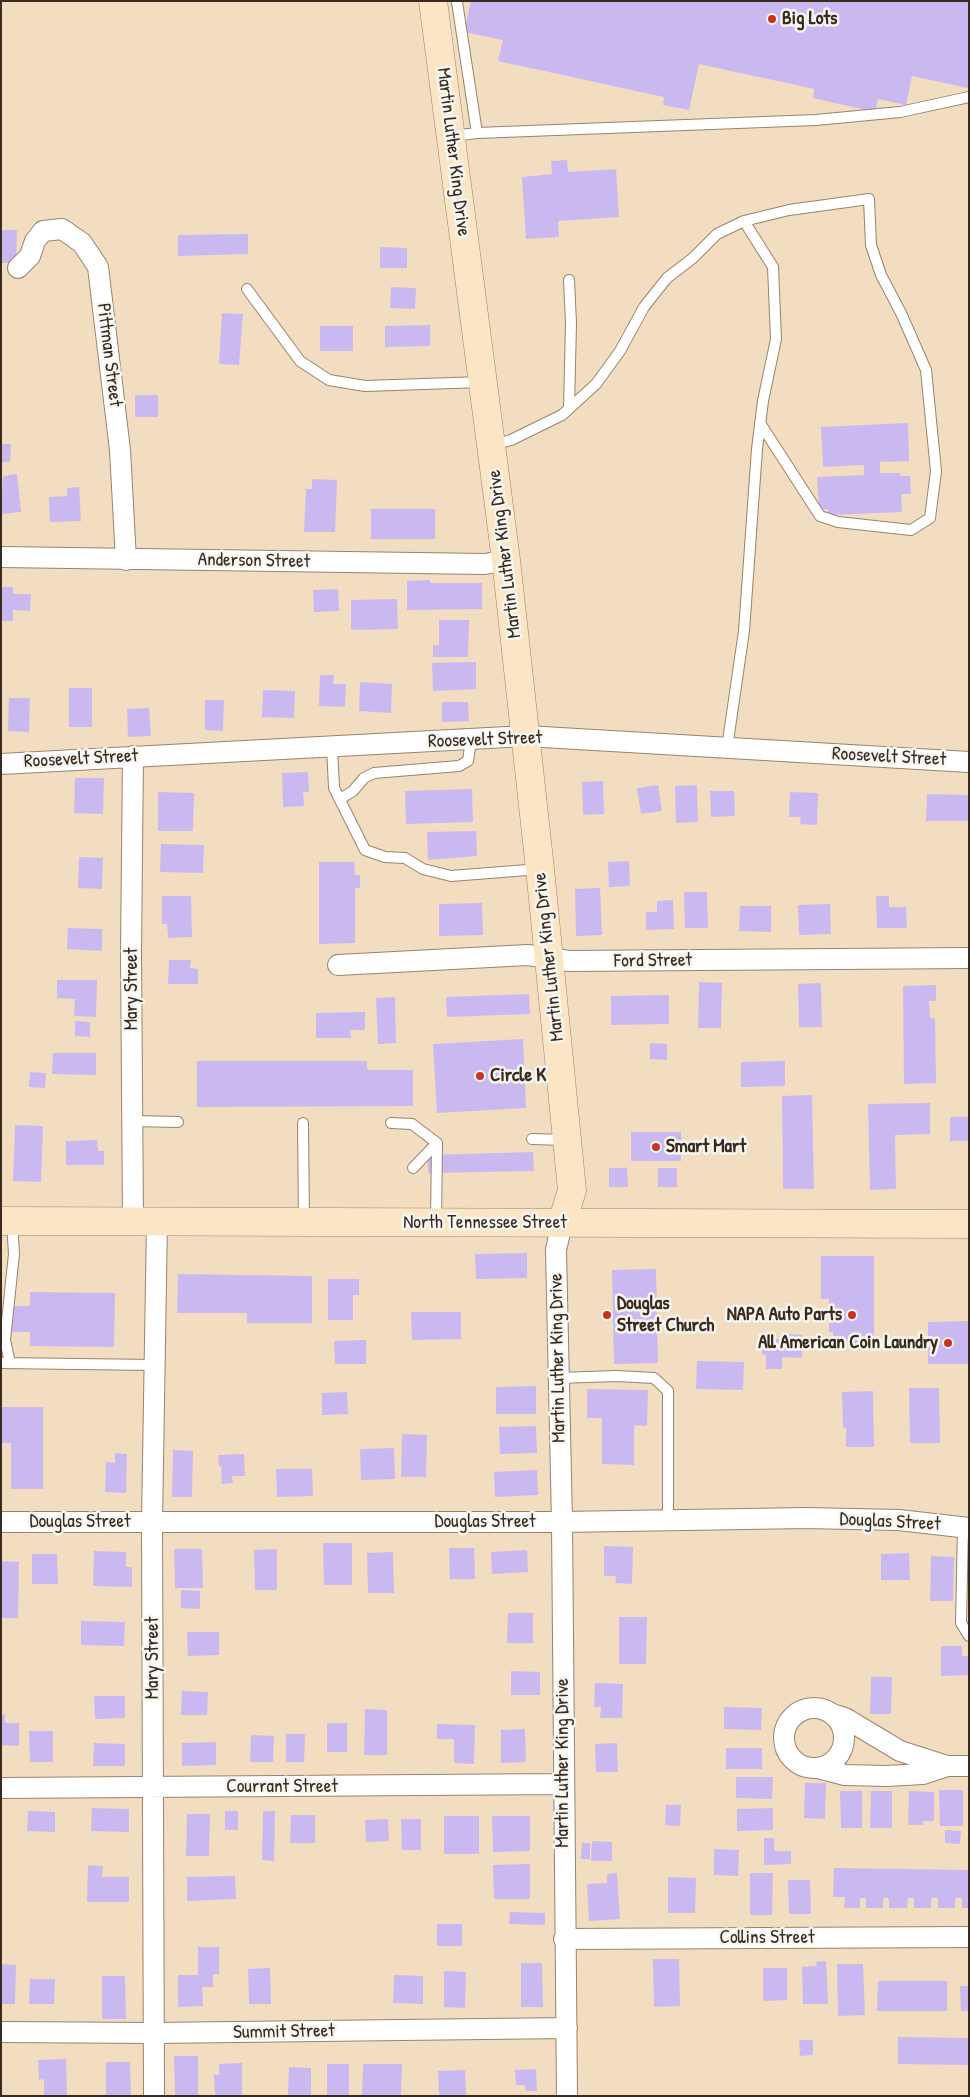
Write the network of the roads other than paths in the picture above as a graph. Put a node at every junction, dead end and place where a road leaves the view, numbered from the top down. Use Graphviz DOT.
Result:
graph roads {
  1 [pos="445,3"];
  2 [pos="969,97"];
  3 [pos="477,133"];
  4 [pos="451,136"];
  5 [pos="744,222"];
  6 [pos="18,268"];
  7 [pos="569,280"];
  8 [pos="247,289"];
  9 [pos="483,382"];
  10 [pos="570,408"];
  11 [pos="760,423"];
  12 [pos="491,445"];
  13 [pos="1,557"];
  14 [pos="126,560"];
  15 [pos="506,560"];
  16 [pos="526,736"];
  17 [pos="471,739"];
  18 [pos="332,746"];
  19 [pos="727,748"];
  20 [pos="133,756"];
  21 [pos="969,762"];
  22 [pos="1,764"];
  23 [pos="340,799"];
  24 [pos="540,869"];
  25 [pos="550,958"];
  26 [pos="969,958"];
  27 [pos="338,965"];
  28 [pos="132,1121"];
  29 [pos="178,1122"];
  30 [pos="303,1123"];
  31 [pos="391,1123"];
  32 [pos="532,1139"];
  33 [pos="568,1140"];
  34 [pos="437,1143"];
  35 [pos="413,1168"];
  36 [pos="7,1221"];
  37 [pos="145,1221"];
  38 [pos="304,1222"];
  39 [pos="436,1222"];
  40 [pos="562,1223"];
  41 [pos="969,1224"];
  42 [pos="5,1363"];
  43 [pos="155,1365"];
  44 [pos="559,1378"];
  45 [pos="668,1520"];
  46 [pos="1,1522"];
  47 [pos="152,1522"];
  48 [pos="562,1522"];
  49 [pos="966,1527"];
  50 [pos="969,1636"];
  51 [pos="832,1714"];
  52 [pos="947,1766"];
  53 [pos="969,1766"];
  54 [pos="818,1768"];
  55 [pos="563,1784"];
  56 [pos="1,1788"];
  57 [pos="153,1788"];
  58 [pos="969,1937"];
  59 [pos="564,1939"];
  60 [pos="567,2028"];
  61 [pos="1,2032"];
  62 [pos="154,2034"];
  63 [pos="154,2096"];
  64 [pos="567,2096"];
  1 -- 3 [label="lane"];
  1 -- 4 [label="street, Martin Luther King Drive"];
  2 -- 3 [label="lane"];
  3 -- 4 [label="lane"];
  4 -- 9 [label="street, Martin Luther King Drive"];
  5 -- 10 [label="lane"];
  5 -- 11 [label="lane"];
  5 -- 11 [label="lane"];
  6 -- 14 [label="street, Pittman Street"];
  7 -- 10 [label="lane"];
  8 -- 9 [label="lane"];
  9 -- 12 [label="street, Martin Luther King Drive"];
  10 -- 12 [label="lane"];
  11 -- 19 [label="lane"];
  12 -- 15 [label="street, Martin Luther King Drive"];
  13 -- 14 [label="street, Anderson Street"];
  14 -- 15 [label="street, Anderson Street"];
  15 -- 16 [label="street, Martin Luther King Drive"];
  16 -- 17 [label="street, Roosevelt Street"];
  16 -- 19 [label="street, Roosevelt Street"];
  16 -- 24 [label="street, Martin Luther King Drive"];
  17 -- 18 [label="street, Roosevelt Street"];
  17 -- 23 [label="lane"];
  18 -- 20 [label="street, Roosevelt Street"];
  18 -- 23 [label="lane"];
  19 -- 21 [label="street, Roosevelt Street"];
  20 -- 22 [label="street, Roosevelt Street"];
  20 -- 28 [label="street, Mary Street"];
  23 -- 24 [label="lane"];
  24 -- 25 [label="street, Martin Luther King Drive"];
  25 -- 26 [label="street, Ford Street"];
  25 -- 27 [label="street, Ford Street"];
  25 -- 33 [label="street, Martin Luther King Drive"];
  28 -- 29 [label="lane"];
  28 -- 37 [label="street, Mary Street"];
  30 -- 38 [label="lane"];
  31 -- 34 [label="lane"];
  32 -- 33 [label="lane"];
  33 -- 40 [label="street, Martin Luther King Drive"];
  34 -- 35 [label="lane"];
  34 -- 39 [label="lane"];
  36 -- 37 [label="street, North Tennessee Street"];
  36 -- 42 [label="lane"];
  37 -- 38 [label="street, North Tennessee Street"];
  37 -- 43 [label="street, Mary Street"];
  38 -- 39 [label="street, North Tennessee Street"];
  39 -- 40 [label="street, North Tennessee Street"];
  40 -- 41 [label="street, North Tennessee Street"];
  40 -- 44 [label="street, Martin Luther King Drive"];
  42 -- 43 [label="lane"];
  43 -- 47 [label="street, Mary Street"];
  44 -- 45 [label="lane"];
  44 -- 48 [label="street, Martin Luther King Drive"];
  45 -- 48 [label="street, Douglas Street"];
  45 -- 49 [label="street, Douglas Street"];
  46 -- 47 [label="street, Douglas Street"];
  47 -- 48 [label="street, Douglas Street"];
  47 -- 57 [label="street, Mary Street"];
  48 -- 55 [label="street, Martin Luther King Drive"];
  49 -- 50 [label="lane"];
  51 -- 52 [label="street"];
  51 -- 54 [label="street"];
  51 -- 54 [label="street"];
  52 -- 53 [label="street"];
  52 -- 54 [label="street"];
  55 -- 57 [label="street, Courrant Street"];
  55 -- 59 [label="street, Martin Luther King Drive"];
  56 -- 57 [label="street, Courrant Street"];
  57 -- 62 [label="street, Mary Street"];
  58 -- 59 [label="street, Collins Street"];
  59 -- 60 [label="street, Martin Luther King Drive"];
  60 -- 62 [label="street, Summit Street"];
  60 -- 64 [label="street, Martin Luther King Drive"];
  61 -- 62 [label="street, Summit Street"];
  62 -- 63 [label="street, Mary Street"];
}
